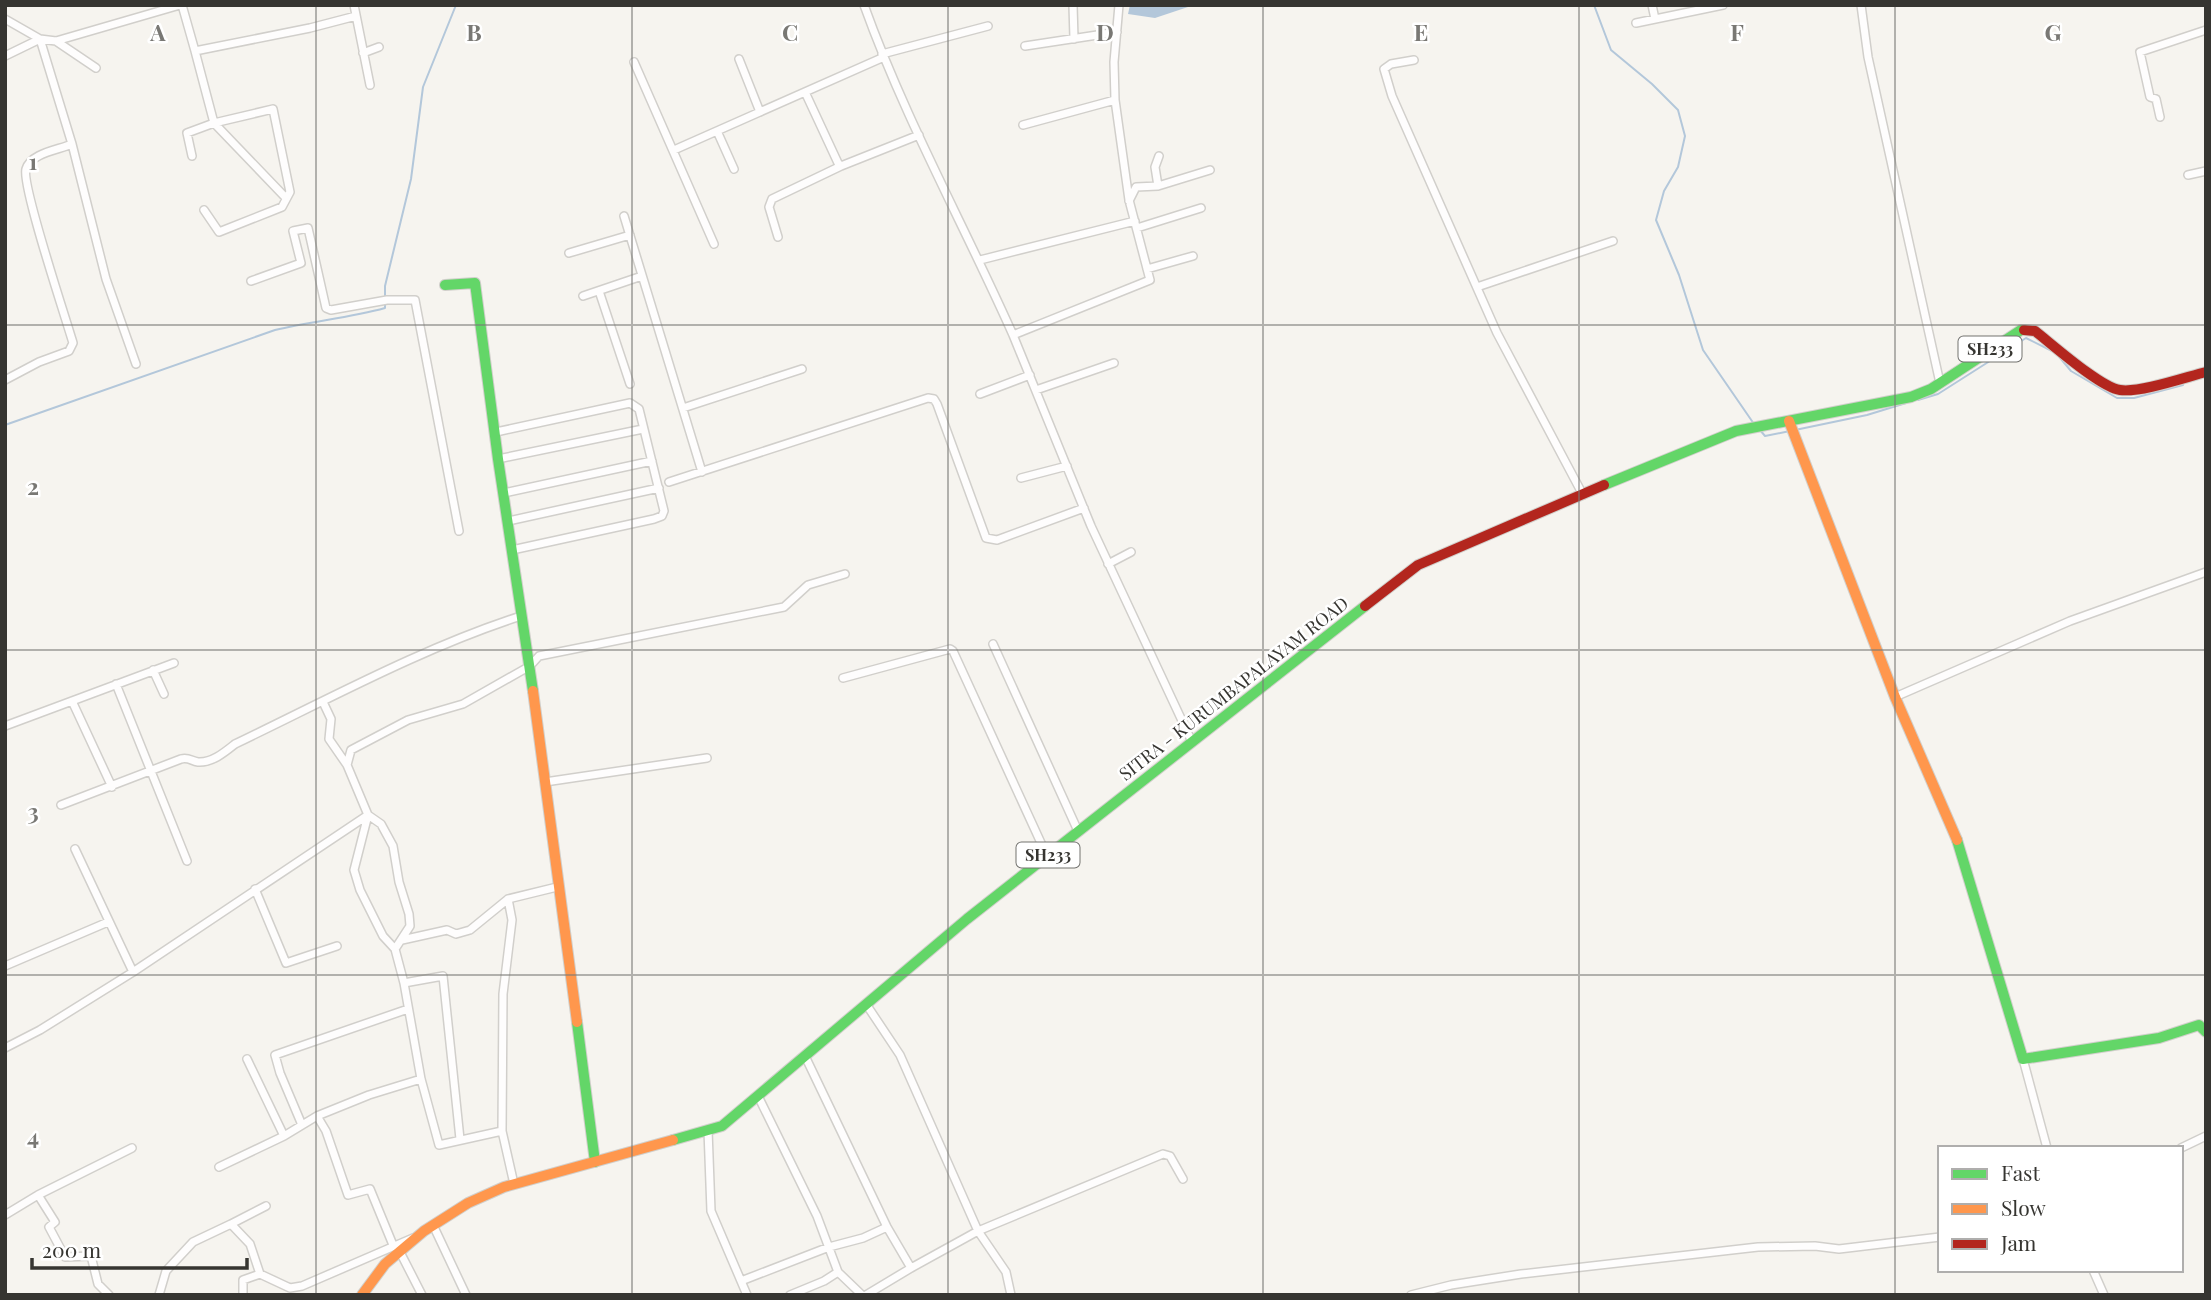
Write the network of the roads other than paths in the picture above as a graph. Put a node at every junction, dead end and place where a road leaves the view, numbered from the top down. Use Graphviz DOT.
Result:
graph roads {
  1 [pos="181,5"];
  2 [pos="354,5"];
  3 [pos="864,5"];
  4 [pos="1073,5"];
  5 [pos="1119,5"];
  6 [pos="1652,5"];
  7 [pos="1723,5"];
  8 [pos="1861,5"];
  9 [pos="1699,8"];
  10 [pos="356,16"];
  11 [pos="5,19"];
  12 [pos="1655,19"];
  13 [pos="1636,23"];
  14 [pos="988,26"];
  15 [pos="2206,30"];
  16 [pos="1117,32"];
  17 [pos="1074,38"];
  18 [pos="40,39"];
  19 [pos="56,41"];
  20 [pos="1025,46"];
  21 [pos="379,47"];
  22 [pos="195,51"];
  23 [pos="363,53"];
  24 [pos="5,56"];
  25 [pos="883,56"];
  26 [pos="739,60"];
  27 [pos="1414,60"];
  28 [pos="634,62"];
  29 [pos="96,68"];
  30 [pos="370,85"];
  31 [pos="805,92"];
  32 [pos="1115,100"];
  33 [pos="761,112"];
  34 [pos="2160,117"];
  35 [pos="214,123"];
  36 [pos="1023,125"];
  37 [pos="717,131"];
  38 [pos="919,135"];
  39 [pos="72,144"];
  40 [pos="674,150"];
  41 [pos="191,156"];
  42 [pos="1159,156"];
  43 [pos="841,166"];
  44 [pos="734,169"];
  45 [pos="1210,170"];
  46 [pos="2206,172"];
  47 [pos="2188,175"];
  48 [pos="1158,186"];
  49 [pos="286,198"];
  50 [pos="1129,202"];
  51 [pos="1201,208"];
  52 [pos="204,210"];
  53 [pos="624,216"];
  54 [pos="1136,224"];
  55 [pos="630,236"];
  56 [pos="778,237"];
  57 [pos="1614,241"];
  58 [pos="714,244"];
  59 [pos="569,253"];
  60 [pos="1193,256"];
  61 [pos="980,260"];
  62 [pos="1147,269"];
  63 [pos="642,276"];
  64 [pos="251,281"];
  65 [pos="445,285"];
  66 [pos="1477,288"];
  67 [pos="599,291"];
  68 [pos="583,296"];
  69 [pos="1013,335"];
  70 [pos="1114,363"];
  71 [pos="136,365"];
  72 [pos="802,369"];
  73 [pos="2206,372"];
  74 [pos="1030,375"];
  75 [pos="5,380"];
  76 [pos="1940,383"];
  77 [pos="630,384"];
  78 [pos="1036,390"];
  79 [pos="980,394"];
  80 [pos="683,408"];
  81 [pos="1791,428"];
  82 [pos="643,429"];
  83 [pos="496,432"];
  84 [pos="498,459"];
  85 [pos="652,461"];
  86 [pos="1067,466"];
  87 [pos="702,472"];
  88 [pos="1021,478"];
  89 [pos="669,482"];
  90 [pos="659,488"];
  91 [pos="504,493"];
  92 [pos="1583,495"];
  93 [pos="1084,508"];
  94 [pos="508,521"];
  95 [pos="459,531"];
  96 [pos="512,550"];
  97 [pos="1131,552"];
  98 [pos="1108,564"];
  99 [pos="2206,572"];
  100 [pos="845,574"];
  101 [pos="521,616"];
  102 [pos="993,644"];
  103 [pos="174,663"];
  104 [pos="530,666"];
  105 [pos="153,670"];
  106 [pos="843,678"];
  107 [pos="116,684"];
  108 [pos="164,694"];
  109 [pos="1895,697"];
  110 [pos="72,701"];
  111 [pos="323,702"];
  112 [pos="5,726"];
  113 [pos="1192,743"];
  114 [pos="706,758"];
  115 [pos="347,765"];
  116 [pos="152,769"];
  117 [pos="545,782"];
  118 [pos="112,787"];
  119 [pos="61,805"];
  120 [pos="368,815"];
  121 [pos="1078,831"];
  122 [pos="75,849"];
  123 [pos="1047,856"];
  124 [pos="187,861"];
  125 [pos="558,887"];
  126 [pos="255,889"];
  127 [pos="508,899"];
  128 [pos="108,922"];
  129 [pos="402,940"];
  130 [pos="337,946"];
  131 [pos="395,949"];
  132 [pos="5,966"];
  133 [pos="133,972"];
  134 [pos="404,983"];
  135 [pos="866,1004"];
  136 [pos="408,1009"];
  137 [pos="2206,1032"];
  138 [pos="5,1048"];
  139 [pos="805,1056"];
  140 [pos="247,1059"];
  141 [pos="2023,1059"];
  142 [pos="421,1079"];
  143 [pos="758,1096"];
  144 [pos="317,1116"];
  145 [pos="302,1125"];
  146 [pos="708,1130"];
  147 [pos="502,1131"];
  148 [pos="284,1136"];
  149 [pos="2206,1136"];
  150 [pos="460,1139"];
  151 [pos="2046,1146"];
  152 [pos="2183,1147"];
  153 [pos="132,1148"];
  154 [pos="595,1162"];
  155 [pos="219,1167"];
  156 [pos="1183,1179"];
  157 [pos="514,1184"];
  158 [pos="38,1195"];
  159 [pos="266,1206"];
  160 [pos="5,1214"];
  161 [pos="231,1224"];
  162 [pos="433,1225"];
  163 [pos="887,1227"];
  164 [pos="978,1231"];
  165 [pos="1938,1237"];
  166 [pos="829,1247"];
  167 [pos="397,1248"];
  168 [pos="911,1268"];
  169 [pos="838,1272"];
  170 [pos="2094,1272"];
  171 [pos="260,1274"];
  172 [pos="741,1281"];
  173 [pos="109,1295"];
  174 [pos="159,1295"];
  175 [pos="243,1295"];
  176 [pos="362,1295"];
  177 [pos="422,1295"];
  178 [pos="466,1295"];
  179 [pos="747,1295"];
  180 [pos="790,1295"];
  181 [pos="864,1295"];
  182 [pos="1011,1295"];
  183 [pos="1411,1295"];
  184 [pos="2104,1295"];
  1 -- 19 [label="street"];
  1 -- 22 [label="street"];
  2 -- 10 [label="street"];
  3 -- 25 [label="street"];
  4 -- 17 [label="street"];
  5 -- 16 [label="street"];
  6 -- 12 [label="street"];
  7 -- 9 [label="street"];
  8 -- 76 [label="street"];
  9 -- 12 [label="street"];
  10 -- 22 [label="street"];
  10 -- 23 [label="street"];
  11 -- 18 [label="street"];
  12 -- 13 [label="street"];
  14 -- 25 [label="street"];
  15 -- 34 [label="street"];
  16 -- 17 [label="street"];
  16 -- 32 [label="street"];
  17 -- 20 [label="street"];
  18 -- 19 [label="street"];
  18 -- 24 [label="street"];
  18 -- 39 [label="street"];
  19 -- 29 [label="street"];
  21 -- 23 [label="street"];
  22 -- 35 [label="street"];
  23 -- 30 [label="street"];
  25 -- 31 [label="street"];
  25 -- 38 [label="street"];
  26 -- 33 [label="street"];
  27 -- 66 [label="street"];
  28 -- 40 [label="street"];
  31 -- 33 [label="street"];
  31 -- 43 [label="street"];
  32 -- 36 [label="street"];
  32 -- 50 [label="street"];
  33 -- 37 [label="street"];
  35 -- 41 [label="street"];
  35 -- 49 [label="street"];
  35 -- 49 [label="street"];
  37 -- 40 [label="street"];
  37 -- 44 [label="street"];
  38 -- 43 [label="street"];
  38 -- 61 [label="street"];
  39 -- 71 [label="street"];
  39 -- 75 [label="street"];
  40 -- 58 [label="street"];
  42 -- 48 [label="street"];
  43 -- 56 [label="street"];
  45 -- 48 [label="street"];
  46 -- 47 [label="street"];
  48 -- 50 [label="street"];
  49 -- 52 [label="street"];
  50 -- 54 [label="street"];
  51 -- 54 [label="street"];
  53 -- 55 [label="street"];
  54 -- 61 [label="street"];
  54 -- 62 [label="street"];
  55 -- 59 [label="street"];
  55 -- 63 [label="street"];
  57 -- 66 [label="street"];
  60 -- 62 [label="street"];
  61 -- 69 [label="street"];
  62 -- 69 [label="street"];
  63 -- 67 [label="street"];
  63 -- 80 [label="street"];
  64 -- 95 [label="street"];
  65 -- 83 [label="main road"];
  66 -- 92 [label="street"];
  67 -- 68 [label="street"];
  67 -- 77 [label="street"];
  69 -- 74 [label="street"];
  70 -- 78 [label="street"];
  72 -- 80 [label="street"];
  73 -- 76 [label="main road, SITRA - KURUMBAPALAYAM ROAD / SH233"];
  74 -- 78 [label="street"];
  74 -- 79 [label="street"];
  76 -- 81 [label="main road, SITRA - KURUMBAPALAYAM ROAD / SH233"];
  78 -- 86 [label="street"];
  80 -- 87 [label="street"];
  81 -- 92 [label="main road, SITRA - KURUMBAPALAYAM ROAD / SH233"];
  81 -- 109 [label="main road"];
  82 -- 83 [label="street"];
  82 -- 84 [label="street"];
  82 -- 85 [label="street"];
  83 -- 84 [label="main road"];
  84 -- 91 [label="main road"];
  85 -- 90 [label="street"];
  85 -- 91 [label="street"];
  86 -- 88 [label="street"];
  86 -- 93 [label="street"];
  87 -- 89 [label="street"];
  87 -- 93 [label="street"];
  90 -- 94 [label="street"];
  90 -- 96 [label="street"];
  91 -- 94 [label="main road"];
  92 -- 113 [label="main road, SITRA - KURUMBAPALAYAM ROAD / SH233"];
  93 -- 98 [label="street"];
  94 -- 96 [label="main road"];
  96 -- 101 [label="main road"];
  97 -- 98 [label="street"];
  98 -- 113 [label="street"];
  99 -- 109 [label="street"];
  100 -- 104 [label="street"];
  101 -- 104 [label="main road"];
  101 -- 111 [label="street"];
  102 -- 121 [label="street"];
  103 -- 105 [label="street"];
  104 -- 115 [label="street"];
  104 -- 117 [label="main road"];
  105 -- 107 [label="street"];
  105 -- 108 [label="street"];
  106 -- 123 [label="street"];
  107 -- 110 [label="street"];
  107 -- 116 [label="street"];
  109 -- 141 [label="main road"];
  110 -- 112 [label="street"];
  110 -- 118 [label="street"];
  111 -- 115 [label="street"];
  111 -- 116 [label="street"];
  113 -- 121 [label="main road, SITRA - KURUMBAPALAYAM ROAD / SH233"];
  114 -- 117 [label="street"];
  115 -- 120 [label="street"];
  116 -- 118 [label="street"];
  116 -- 124 [label="street"];
  117 -- 125 [label="main road"];
  118 -- 119 [label="street"];
  120 -- 126 [label="street"];
  120 -- 129 [label="street"];
  120 -- 131 [label="street"];
  121 -- 123 [label="main road, SITRA - KURUMBAPALAYAM ROAD / SH233"];
  122 -- 128 [label="street"];
  123 -- 135 [label="main road, SITRA - KURUMBAPALAYAM ROAD / SH233"];
  125 -- 127 [label="street"];
  125 -- 154 [label="main road"];
  126 -- 130 [label="street"];
  126 -- 133 [label="street"];
  127 -- 129 [label="street"];
  127 -- 147 [label="street"];
  128 -- 132 [label="street"];
  128 -- 133 [label="street"];
  129 -- 131 [label="street"];
  131 -- 134 [label="street"];
  133 -- 138 [label="street"];
  134 -- 136 [label="street"];
  134 -- 150 [label="street"];
  135 -- 139 [label="main road, SITRA - KURUMBAPALAYAM ROAD / SH233"];
  135 -- 164 [label="street"];
  136 -- 142 [label="street"];
  136 -- 145 [label="street"];
  137 -- 141 [label="main road"];
  139 -- 143 [label="main road, SITRA - KURUMBAPALAYAM ROAD / SH233"];
  139 -- 163 [label="street"];
  140 -- 148 [label="street"];
  141 -- 151 [label="street"];
  142 -- 144 [label="street"];
  142 -- 150 [label="street"];
  143 -- 146 [label="main road, SITRA - KURUMBAPALAYAM ROAD / SH233"];
  143 -- 166 [label="street"];
  144 -- 145 [label="street"];
  144 -- 167 [label="street"];
  145 -- 148 [label="street"];
  146 -- 154 [label="main road, SITRA - KURUMBAPALAYAM ROAD / SH233"];
  146 -- 172 [label="street"];
  147 -- 150 [label="street"];
  147 -- 157 [label="street"];
  148 -- 155 [label="street"];
  149 -- 152 [label="street"];
  153 -- 158 [label="street"];
  154 -- 157 [label="main road, SITRA - KURUMBAPALAYAM ROAD / SH233"];
  156 -- 164 [label="street"];
  157 -- 162 [label="main road, SITRA - KURUMBAPALAYAM ROAD / SH233"];
  158 -- 160 [label="street"];
  158 -- 173 [label="street"];
  159 -- 161 [label="street"];
  161 -- 171 [label="street"];
  161 -- 174 [label="street"];
  162 -- 167 [label="main road, SITRA - KURUMBAPALAYAM ROAD / SH233"];
  162 -- 178 [label="street"];
  163 -- 166 [label="street"];
  163 -- 168 [label="street"];
  164 -- 168 [label="street"];
  164 -- 182 [label="street"];
  165 -- 183 [label="street"];
  166 -- 169 [label="street"];
  166 -- 172 [label="street"];
  167 -- 171 [label="street"];
  167 -- 176 [label="main road, SITRA - KURUMBAPALAYAM ROAD / SH233"];
  167 -- 177 [label="street"];
  168 -- 181 [label="street"];
  169 -- 180 [label="street"];
  169 -- 181 [label="street"];
  170 -- 184 [label="street"];
  171 -- 175 [label="street"];
  172 -- 179 [label="street"];
}
